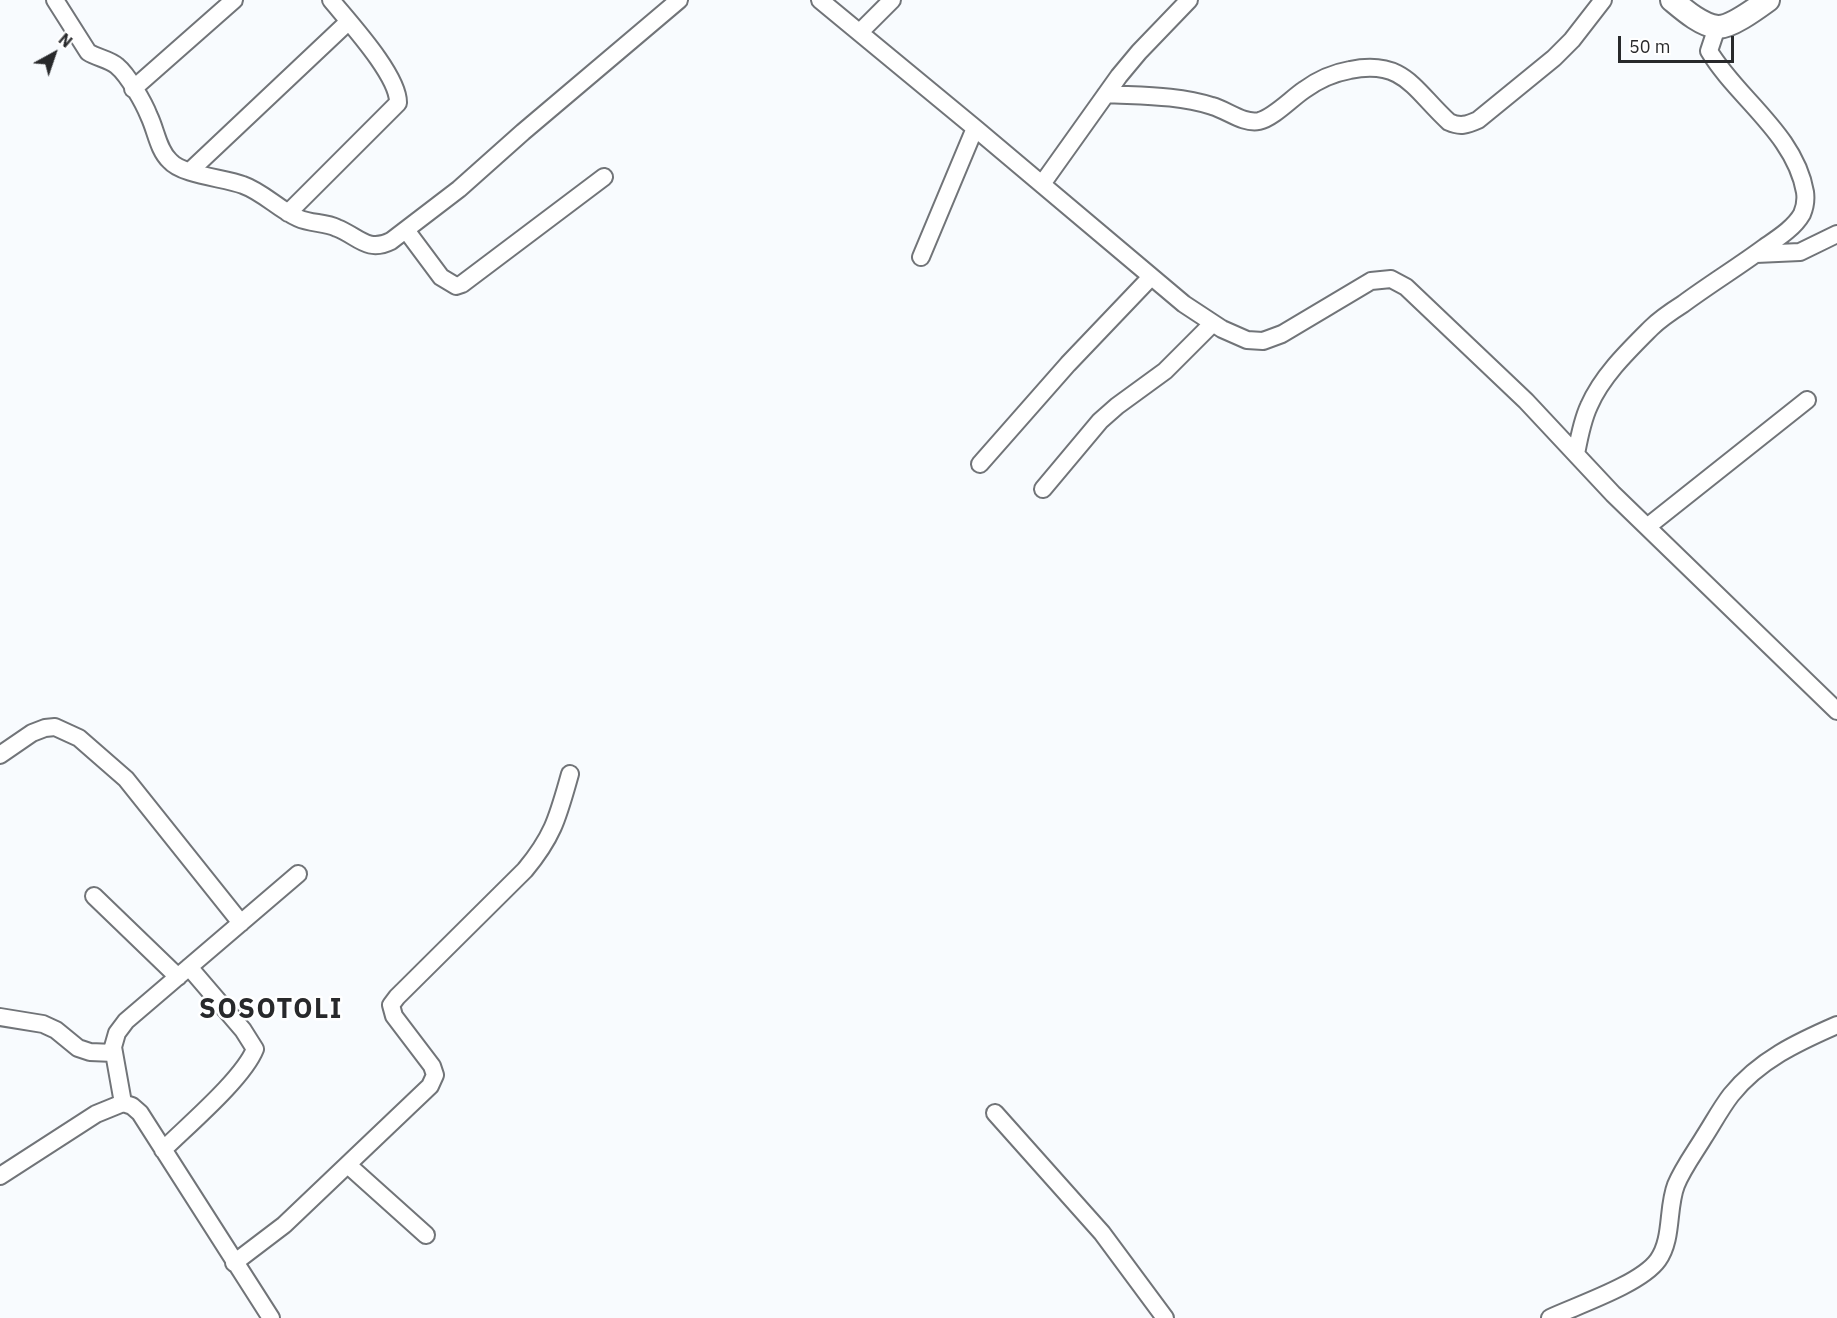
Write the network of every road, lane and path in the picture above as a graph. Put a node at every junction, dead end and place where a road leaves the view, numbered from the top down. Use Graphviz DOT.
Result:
graph roads {
  1 [pos="55,0"];
  2 [pos="234,0"];
  3 [pos="331,0"];
  4 [pos="679,0"];
  5 [pos="820,0"];
  6 [pos="892,0"];
  7 [pos="1189,0"];
  8 [pos="1603,0"];
  9 [pos="1672,0"];
  10 [pos="1768,0"];
  11 [pos="348,22"];
  12 [pos="1717,27"];
  13 [pos="860,32"];
  14 [pos="133,89"];
  15 [pos="1106,94"];
  16 [pos="975,128"];
  17 [pos="190,171"];
  18 [pos="604,177"];
  19 [pos="1042,184"];
  20 [pos="288,213"];
  21 [pos="406,230"];
  22 [pos="1837,234"];
  23 [pos="1756,254"];
  24 [pos="921,257"];
  25 [pos="1151,277"];
  26 [pos="1213,323"];
  27 [pos="1807,400"];
  28 [pos="1576,454"];
  29 [pos="980,464"];
  30 [pos="1043,489"];
  31 [pos="1647,528"];
  32 [pos="1837,711"];
  33 [pos="0,756"];
  34 [pos="570,774"];
  35 [pos="298,874"];
  36 [pos="94,896"];
  37 [pos="241,922"];
  38 [pos="183,972"];
  39 [pos="0,1017"];
  40 [pos="1837,1025"];
  41 [pos="114,1053"];
  42 [pos="123,1103"];
  43 [pos="995,1113"];
  44 [pos="163,1150"];
  45 [pos="348,1166"];
  46 [pos="0,1176"];
  47 [pos="426,1235"];
  48 [pos="234,1263"];
  49 [pos="271,1318"];
  50 [pos="1165,1318"];
  51 [pos="1550,1318"];
  1 -- 14 [label="street"];
  2 -- 14 [label="street"];
  3 -- 11 [label="street"];
  4 -- 21 [label="street"];
  5 -- 13 [label="street"];
  6 -- 13 [label="street"];
  7 -- 15 [label="street"];
  8 -- 15 [label="street"];
  9 -- 12 [label="street"];
  10 -- 12 [label="street"];
  11 -- 17 [label="street"];
  11 -- 20 [label="street"];
  12 -- 23 [label="street"];
  13 -- 16 [label="street"];
  14 -- 17 [label="street"];
  15 -- 19 [label="street"];
  16 -- 19 [label="street"];
  16 -- 24 [label="street"];
  17 -- 20 [label="street"];
  18 -- 21 [label="street"];
  19 -- 25 [label="street"];
  20 -- 21 [label="street"];
  22 -- 23 [label="street"];
  23 -- 28 [label="street"];
  25 -- 26 [label="street"];
  25 -- 29 [label="street"];
  26 -- 28 [label="street"];
  26 -- 30 [label="street"];
  27 -- 31 [label="street"];
  28 -- 31 [label="street"];
  31 -- 32 [label="street"];
  33 -- 37 [label="street"];
  34 -- 45 [label="street"];
  35 -- 37 [label="street"];
  36 -- 38 [label="street"];
  37 -- 38 [label="street"];
  38 -- 41 [label="street"];
  38 -- 44 [label="street"];
  39 -- 41 [label="street"];
  40 -- 51 [label="street"];
  41 -- 42 [label="street"];
  42 -- 44 [label="street"];
  42 -- 46 [label="street"];
  43 -- 50 [label="street"];
  44 -- 48 [label="street"];
  45 -- 47 [label="street"];
  45 -- 48 [label="street"];
  48 -- 49 [label="street"];
}
